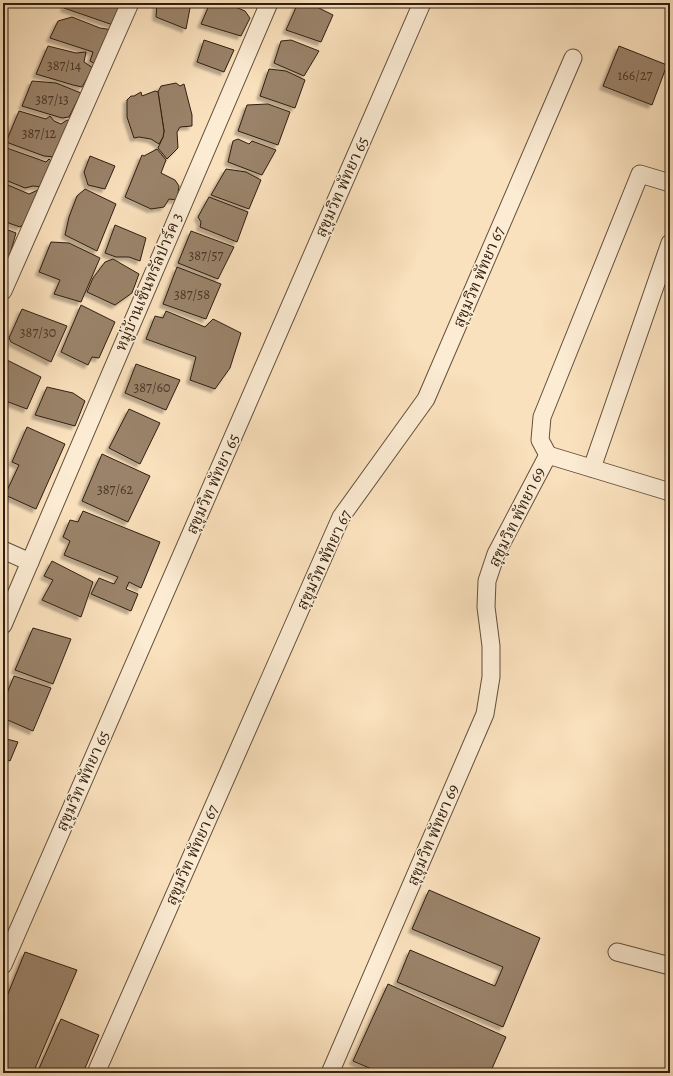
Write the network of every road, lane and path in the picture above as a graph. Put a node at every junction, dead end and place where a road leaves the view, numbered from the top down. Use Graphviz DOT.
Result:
graph roads {
  1 [pos="130,3"];
  2 [pos="269,3"];
  3 [pos="422,3"];
  4 [pos="573,58"];
  5 [pos="670,183"];
  6 [pos="670,243"];
  7 [pos="3,292"];
  8 [pos="548,455"];
  9 [pos="592,468"];
  10 [pos="670,492"];
  11 [pos="3,550"];
  12 [pos="30,562"];
  13 [pos="3,625"];
  14 [pos="617,952"];
  15 [pos="3,965"];
  16 [pos="670,966"];
  17 [pos="96,1073"];
  18 [pos="330,1073"];
  1 -- 7 [label="street"];
  2 -- 12 [label="street, หมู่บ้านเซ็นทรัลปาร์ค 3"];
  3 -- 15 [label="street, สุขุมวิท พัทยา 65"];
  4 -- 17 [label="street, สุขุมวิท พัทยา 67"];
  5 -- 8 [label="street, สุขุมวิท พัทยา 69"];
  6 -- 9 [label="street"];
  8 -- 9 [label="street"];
  8 -- 18 [label="street, สุขุมวิท พัทยา 69"];
  9 -- 10 [label="street"];
  11 -- 12 [label="street"];
  12 -- 13 [label="street, หมู่บ้านเซ็นทรัลปาร์ค 3"];
  14 -- 16 [label="street"];
}
